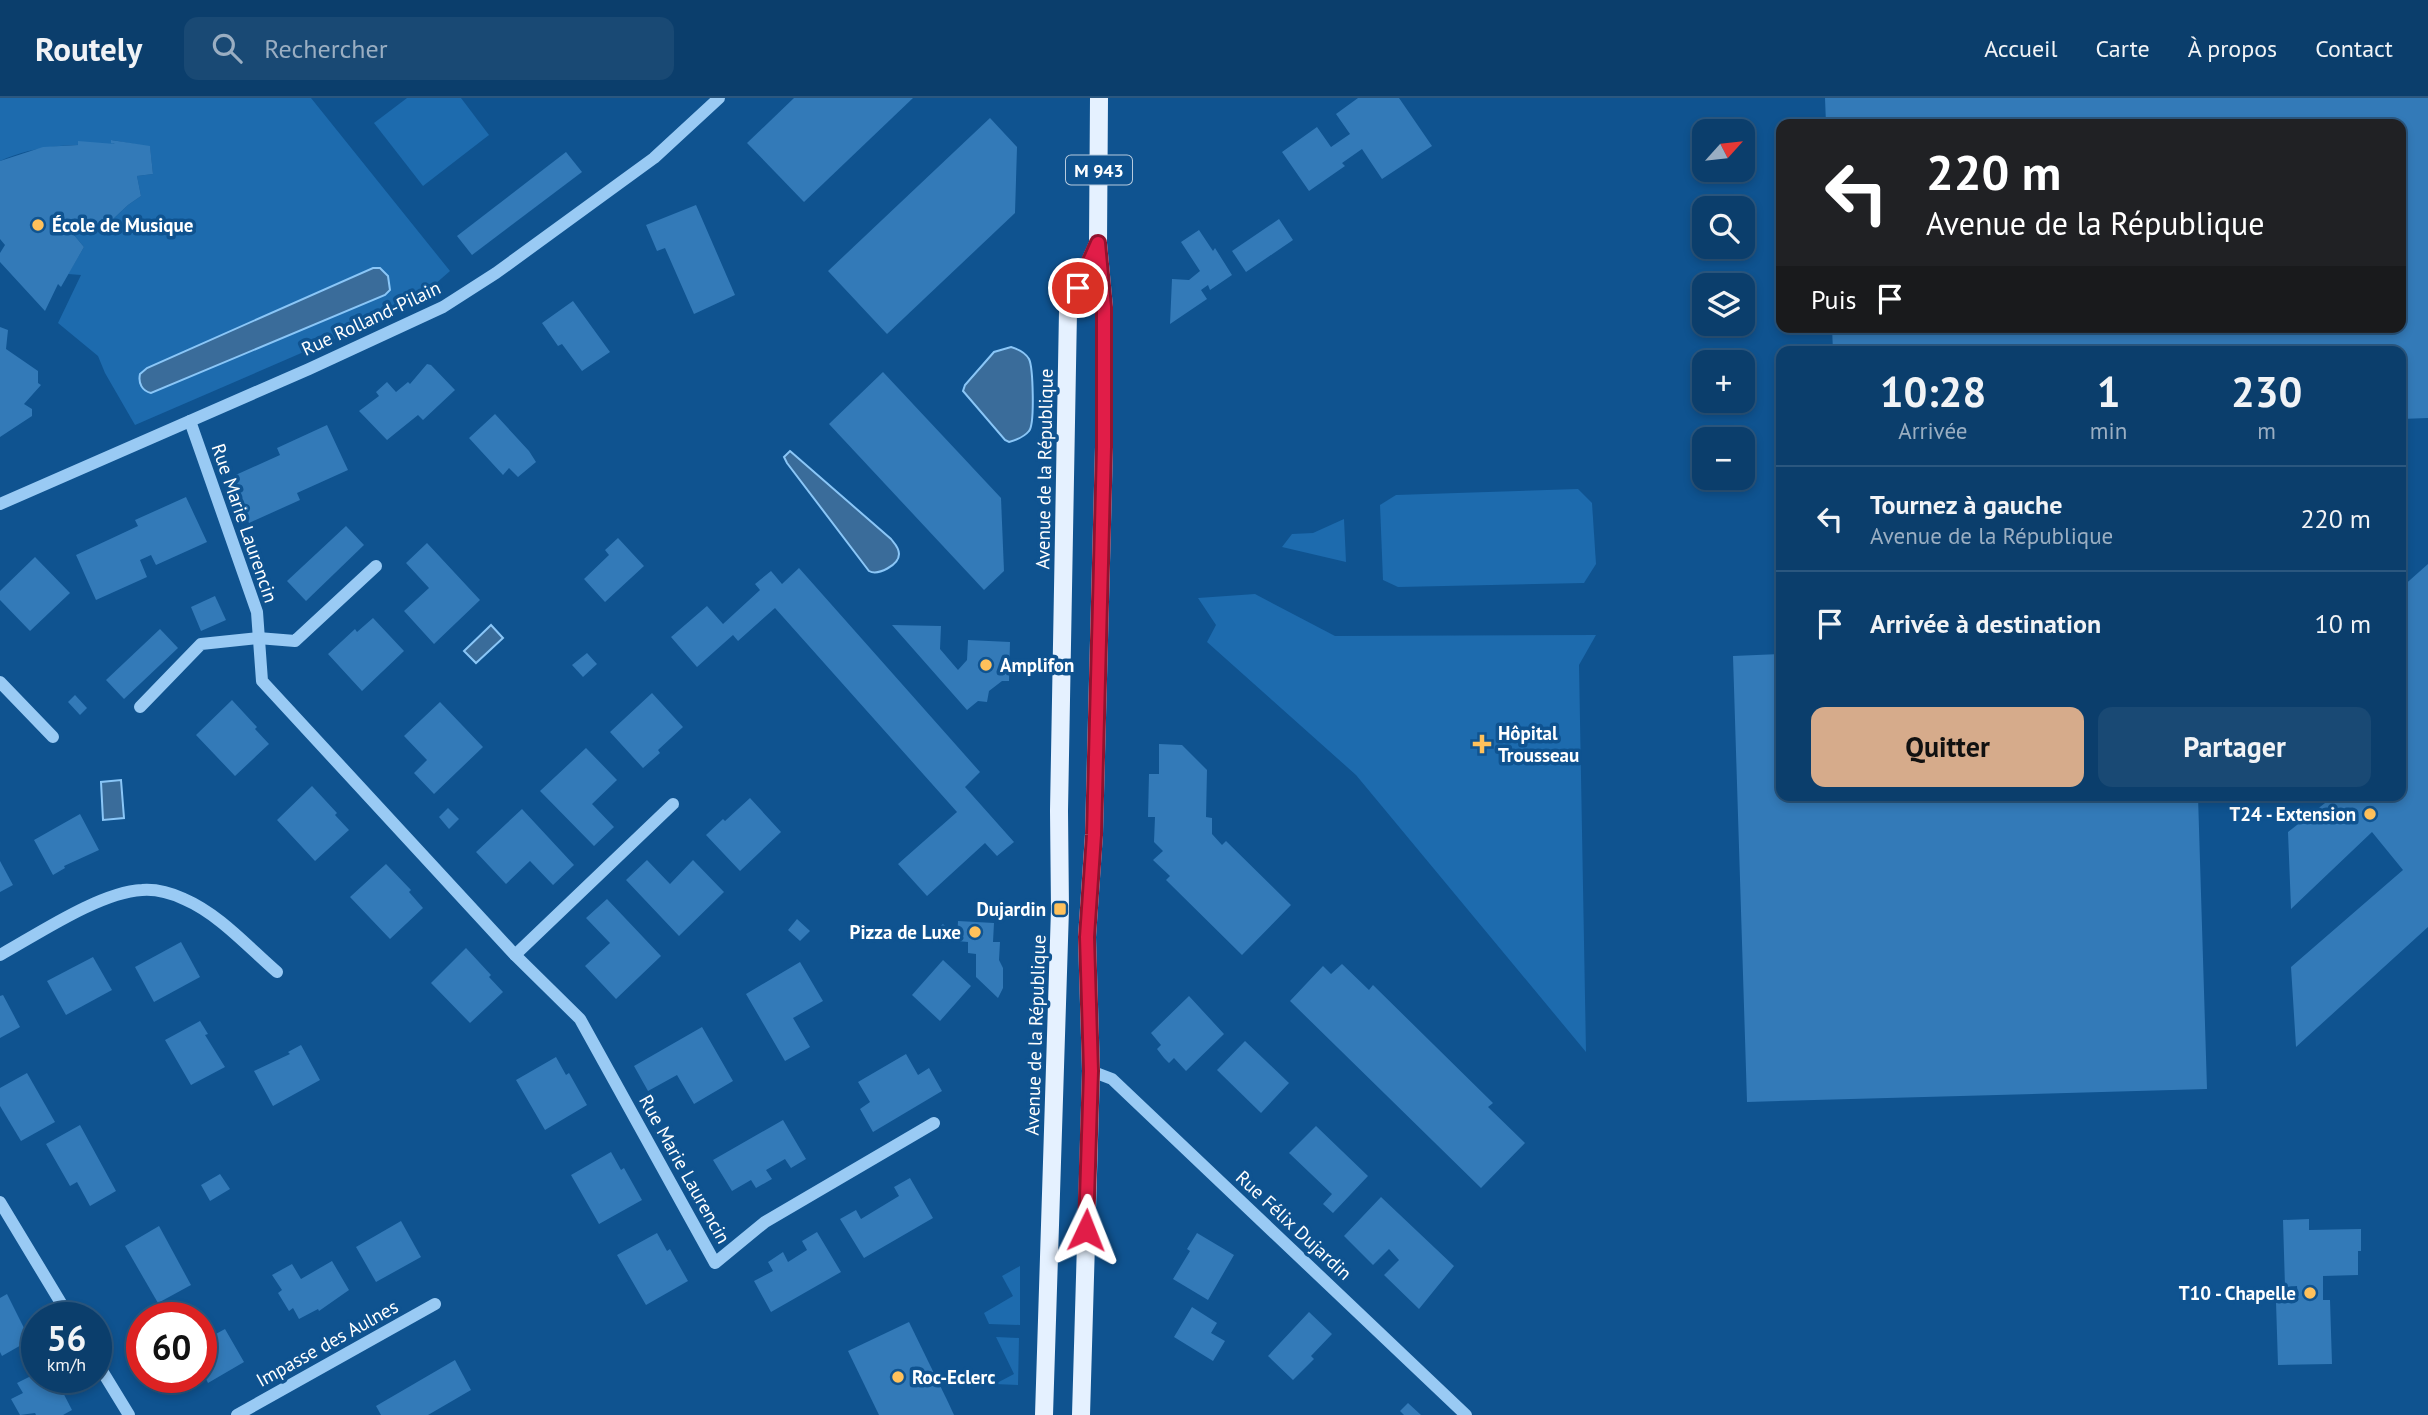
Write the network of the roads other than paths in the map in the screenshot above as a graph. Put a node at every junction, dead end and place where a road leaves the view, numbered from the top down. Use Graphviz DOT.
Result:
graph roads {
  1 [pos="719,98"];
  2 [pos="1099,98"];
  3 [pos="1098,243"];
  4 [pos="190,421"];
  5 [pos="0,504"];
  6 [pos="376,566"];
  7 [pos="258,638"];
  8 [pos="0,682"];
  9 [pos="140,707"];
  10 [pos="53,737"];
  11 [pos="673,804"];
  12 [pos="0,955"];
  13 [pos="515,955"];
  14 [pos="277,972"];
  15 [pos="1091,1071"];
  16 [pos="934,1124"];
  17 [pos="0,1202"];
  18 [pos="60,1302"];
  19 [pos="435,1304"];
  20 [pos="112,1387"];
  21 [pos="129,1415"];
  22 [pos="237,1415"];
  23 [pos="1044,1415"];
  24 [pos="1081,1415"];
  25 [pos="1466,1415"];
  1 -- 4 [label="street, Rue Rolland-Pilain"];
  2 -- 3 [label="main road, Avenue de la République / M 943"];
  3 -- 15 [label="main road, Avenue de la République / M 943"];
  3 -- 23 [label="main road, Avenue de la République / M 943"];
  4 -- 5 [label="street, Rue Rolland-Pilain"];
  4 -- 7 [label="street, Rue Marie Laurencin"];
  6 -- 7 [label="street"];
  7 -- 9 [label="street"];
  7 -- 13 [label="street, Rue Marie Laurencin"];
  8 -- 10 [label="street"];
  11 -- 13 [label="street"];
  12 -- 14 [label="street"];
  13 -- 16 [label="street, Rue Marie Laurencin"];
  15 -- 24 [label="main road, Avenue de la République / M 943"];
  15 -- 25 [label="street, Rue Félix Dujardin"];
  17 -- 18 [label="street"];
  19 -- 22 [label="street, Impasse des Aulnes"];
  20 -- 21 [label="street"];
}
